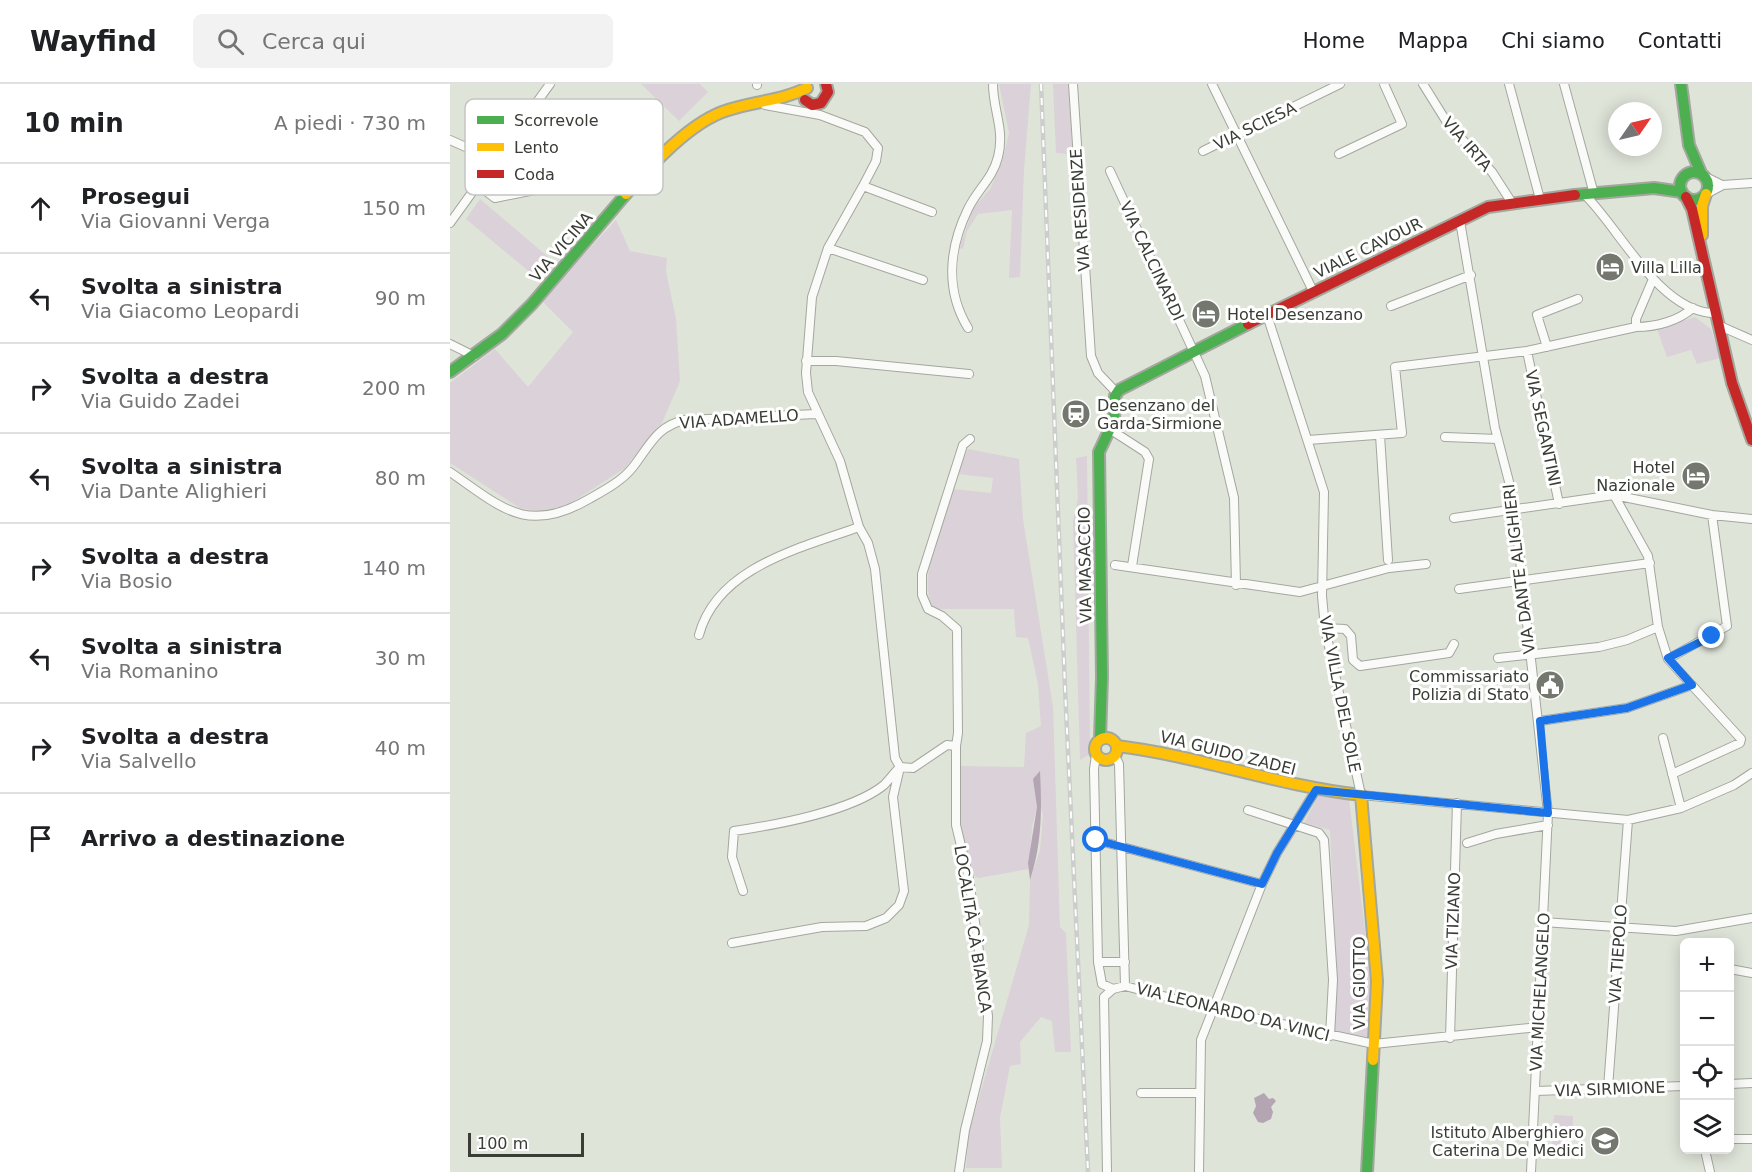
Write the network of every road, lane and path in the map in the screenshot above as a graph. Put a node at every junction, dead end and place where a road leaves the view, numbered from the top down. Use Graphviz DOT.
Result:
graph roads {
  1 [pos="550,84"];
  2 [pos="993,84"];
  3 [pos="1073,84"];
  4 [pos="1212,84"];
  5 [pos="1340,84"];
  6 [pos="1384,84"];
  7 [pos="1423,84"];
  8 [pos="1509,84"];
  9 [pos="1564,84"];
  10 [pos="1681,84"];
  11 [pos="809,86"];
  12 [pos="829,87"];
  13 [pos="787,98"];
  14 [pos="539,99"];
  15 [pos="758,103"];
  16 [pos="814,106"];
  17 [pos="1236,136"];
  18 [pos="450,140"];
  19 [pos="1689,145"];
  20 [pos="465,147"];
  21 [pos="1203,151"];
  22 [pos="663,153"];
  23 [pos="1339,154"];
  24 [pos="1110,171"];
  25 [pos="1702,175"];
  26 [pos="1684,177"];
  27 [pos="1752,183"];
  28 [pos="1723,185"];
  29 [pos="863,186"];
  30 [pos="1654,188"];
  31 [pos="1590,194"];
  32 [pos="1706,194"];
  33 [pos="470,195"];
  34 [pos="491,195"];
  35 [pos="510,195"];
  36 [pos="627,195"];
  37 [pos="1684,195"];
  38 [pos="1540,199"];
  39 [pos="1512,203"];
  40 [pos="932,212"];
  41 [pos="1460,221"];
  42 [pos="450,223"];
  43 [pos="828,249"];
  44 [pos="1702,250"];
  45 [pos="1471,275"];
  46 [pos="1706,277"];
  47 [pos="1653,279"];
  48 [pos="924,280"];
  49 [pos="1313,291"];
  50 [pos="1578,299"];
  51 [pos="1390,306"];
  52 [pos="1693,308"];
  53 [pos="1711,313"];
  54 [pos="1267,315"];
  55 [pos="1720,326"];
  56 [pos="1636,327"];
  57 [pos="968,328"];
  58 [pos="1752,340"];
  59 [pos="450,344"];
  60 [pos="1546,347"];
  61 [pos="1194,350"];
  62 [pos="1527,351"];
  63 [pos="474,356"];
  64 [pos="1485,357"];
  65 [pos="806,361"];
  66 [pos="1728,367"];
  67 [pos="450,372"];
  68 [pos="969,374"];
  69 [pos="1116,395"];
  70 [pos="816,414"];
  71 [pos="1111,430"];
  72 [pos="1380,435"];
  73 [pos="1445,437"];
  74 [pos="970,439"];
  75 [pos="1498,439"];
  76 [pos="1308,440"];
  77 [pos="1752,440"];
  78 [pos="450,472"];
  79 [pos="1614,495"];
  80 [pos="1559,504"];
  81 [pos="1515,510"];
  82 [pos="1712,514"];
  83 [pos="1454,518"];
  84 [pos="1752,519"];
  85 [pos="859,526"];
  86 [pos="1388,560"];
  87 [pos="1650,563"];
  88 [pos="1426,564"];
  89 [pos="1115,565"];
  90 [pos="1132,566"];
  91 [pos="1522,581"];
  92 [pos="1236,585"];
  93 [pos="1323,586"];
  94 [pos="1459,589"];
  95 [pos="1325,627"];
  96 [pos="1658,627"];
  97 [pos="699,635"];
  98 [pos="1454,644"];
  99 [pos="1529,653"];
  100 [pos="1498,658"];
  101 [pos="1668,658"];
  102 [pos="1692,685"];
  103 [pos="1540,721"];
  104 [pos="1663,738"];
  105 [pos="1100,739"];
  106 [pos="956,746"];
  107 [pos="1116,751"];
  108 [pos="1096,755"];
  109 [pos="900,767"];
  110 [pos="1752,773"];
  111 [pos="1672,774"];
  112 [pos="1316,790"];
  113 [pos="1360,795"];
  114 [pos="1457,803"];
  115 [pos="1681,808"];
  116 [pos="1248,810"];
  117 [pos="1548,813"];
  118 [pos="1628,820"];
  119 [pos="1296,825"];
  120 [pos="1548,825"];
  121 [pos="1096,840"];
  122 [pos="1467,843"];
  123 [pos="1120,845"];
  124 [pos="1262,884"];
  125 [pos="742,891"];
  126 [pos="1752,918"];
  127 [pos="1543,922"];
  128 [pos="1620,929"];
  129 [pos="732,943"];
  130 [pos="1098,962"];
  131 [pos="1125,962"];
  132 [pos="1734,970"];
  133 [pos="1752,973"];
  134 [pos="1125,986"];
  135 [pos="1113,989"];
  136 [pos="1213,1009"];
  137 [pos="1539,1027"];
  138 [pos="1330,1036"];
  139 [pos="1450,1038"];
  140 [pos="1374,1044"];
  141 [pos="1752,1083"];
  142 [pos="1734,1084"];
  143 [pos="1680,1086"];
  144 [pos="1608,1088"];
  145 [pos="1535,1091"];
  146 [pos="1141,1093"];
  147 [pos="1200,1093"];
  148 [pos="1734,1139"];
  149 [pos="1752,1139"];
  150 [pos="1706,1154"];
  151 [pos="959,1172"];
  152 [pos="1107,1172"];
  153 [pos="1199,1172"];
  154 [pos="1367,1172"];
  155 [pos="1531,1172"];
  156 [pos="1710,1172"];
  1 -- 14 [label="street"];
  2 -- 57 [label="street"];
  3 -- 69 [label="street, VIA RESIDENZE"];
  4 -- 17 [label="street"];
  5 -- 17 [label="street, VIA SCIESA"];
  6 -- 23 [label="street"];
  7 -- 39 [label="street, VIA IRTA"];
  8 -- 38 [label="street"];
  9 -- 31 [label="street"];
  10 -- 19 [label="street"];
  11 -- 13 [label="street, VIA VICINA"];
  11 -- 16 [label="street"];
  12 -- 16 [label="street"];
  13 -- 15 [label="street, VIA VICINA"];
  13 -- 16 [label="street, VIA VICINA"];
  15 -- 16 [label="street"];
  15 -- 22 [label="street, VIA VICINA"];
  16 -- 29 [label="street"];
  17 -- 21 [label="street, VIA SCIESA"];
  17 -- 49 [label="street"];
  18 -- 20 [label="street"];
  19 -- 25 [label="street"];
  19 -- 26 [label="street"];
  24 -- 61 [label="street, VIA CALCINARDI"];
  25 -- 26 [label="street"];
  25 -- 28 [label="street"];
  25 -- 32 [label="street"];
  26 -- 30 [label="street, VIALE CAVOUR"];
  26 -- 37 [label="street"];
  27 -- 28 [label="street"];
  28 -- 32 [label="street"];
  29 -- 40 [label="street"];
  29 -- 43 [label="street"];
  30 -- 31 [label="street, VIALE CAVOUR"];
  30 -- 37 [label="street, VIALE CAVOUR"];
  31 -- 38 [label="street, VIALE CAVOUR"];
  31 -- 47 [label="street"];
  32 -- 37 [label="street"];
  32 -- 44 [label="street"];
  33 -- 42 [label="street"];
  34 -- 35 [label="street"];
  36 -- 63 [label="street, VIA VICINA"];
  37 -- 44 [label="street"];
  38 -- 39 [label="street, VIALE CAVOUR"];
  39 -- 41 [label="street, VIALE CAVOUR"];
  41 -- 45 [label="street, VIA DANTE ALIGHIERI"];
  41 -- 49 [label="street, VIALE CAVOUR"];
  43 -- 48 [label="street"];
  43 -- 65 [label="street"];
  44 -- 46 [label="street"];
  45 -- 51 [label="street"];
  45 -- 64 [label="street, VIA DANTE ALIGHIERI"];
  46 -- 53 [label="street"];
  46 -- 55 [label="street"];
  47 -- 52 [label="street"];
  47 -- 56 [label="street"];
  49 -- 54 [label="street, VIALE CAVOUR"];
  50 -- 60 [label="street"];
  52 -- 53 [label="street"];
  52 -- 56 [label="street"];
  53 -- 66 [label="street"];
  54 -- 61 [label="street, VIALE CAVOUR"];
  54 -- 76 [label="street, VIA VILLA DEL SOLE"];
  55 -- 58 [label="street"];
  55 -- 66 [label="street"];
  56 -- 60 [label="street"];
  59 -- 63 [label="street"];
  60 -- 62 [label="street"];
  61 -- 69 [label="street, VIALE CAVOUR"];
  61 -- 92 [label="street, VIA CALCINARDI"];
  62 -- 64 [label="street"];
  62 -- 80 [label="street, VIA SEGANTINI"];
  63 -- 67 [label="street, VIA VICINA"];
  64 -- 72 [label="street"];
  64 -- 75 [label="street, VIA DANTE ALIGHIERI"];
  65 -- 68 [label="street"];
  65 -- 70 [label="street"];
  66 -- 77 [label="street"];
  69 -- 71 [label="street, VIA MASACCIO"];
  70 -- 78 [label="street, VIA ADAMELLO"];
  70 -- 85 [label="street"];
  71 -- 90 [label="street"];
  71 -- 105 [label="street, VIA MASACCIO"];
  72 -- 76 [label="street"];
  72 -- 86 [label="street"];
  73 -- 75 [label="street"];
  74 -- 106 [label="street, LOCALITÀ CÀ BIANCA"];
  75 -- 81 [label="street, VIA DANTE ALIGHIERI"];
  76 -- 93 [label="street, VIA VILLA DEL SOLE"];
  79 -- 80 [label="street"];
  79 -- 82 [label="street"];
  79 -- 87 [label="street"];
  80 -- 81 [label="street"];
  81 -- 83 [label="street"];
  81 -- 91 [label="street, VIA DANTE ALIGHIERI"];
  82 -- 84 [label="street"];
  82 -- 101 [label="street"];
  85 -- 97 [label="street"];
  85 -- 109 [label="street"];
  87 -- 91 [label="street"];
  87 -- 96 [label="street"];
  88 -- 93 [label="street"];
  89 -- 90 [label="street"];
  90 -- 92 [label="street"];
  91 -- 94 [label="street"];
  91 -- 99 [label="street, VIA DANTE ALIGHIERI"];
  92 -- 93 [label="street"];
  93 -- 95 [label="street, VIA VILLA DEL SOLE"];
  95 -- 98 [label="street, VIA VILLA DEL SOLE"];
  95 -- 113 [label="street, VIA VILLA DEL SOLE"];
  96 -- 99 [label="street"];
  96 -- 101 [label="street"];
  99 -- 100 [label="street"];
  99 -- 103 [label="street, VIA DANTE ALIGHIERI"];
  101 -- 102 [label="street"];
  102 -- 103 [label="street"];
  102 -- 111 [label="street"];
  103 -- 117 [label="street, VIA DANTE ALIGHIERI"];
  104 -- 111 [label="street"];
  105 -- 107 [label="street"];
  105 -- 108 [label="street"];
  106 -- 109 [label="street"];
  106 -- 151 [label="street, LOCALITÀ CÀ BIANCA"];
  107 -- 108 [label="street"];
  107 -- 112 [label="street, VIA GUIDO ZADEI"];
  107 -- 123 [label="street"];
  108 -- 121 [label="street"];
  109 -- 125 [label="street"];
  109 -- 129 [label="street"];
  110 -- 115 [label="street, VIA GUIDO ZADEI"];
  111 -- 115 [label="street"];
  112 -- 113 [label="street, VIA GUIDO ZADEI"];
  112 -- 119 [label="street"];
  113 -- 114 [label="street, VIA GUIDO ZADEI"];
  113 -- 140 [label="street, VIA GIOTTO"];
  114 -- 117 [label="street, VIA GUIDO ZADEI"];
  114 -- 139 [label="street, VIA TIZIANO"];
  115 -- 118 [label="street, VIA GUIDO ZADEI"];
  116 -- 119 [label="street"];
  117 -- 118 [label="street, VIA GUIDO ZADEI"];
  117 -- 120 [label="street, VIA MICHELANGELO"];
  118 -- 128 [label="street, VIA TIEPOLO"];
  119 -- 124 [label="street"];
  119 -- 138 [label="street"];
  120 -- 122 [label="street"];
  120 -- 127 [label="street, VIA MICHELANGELO"];
  121 -- 123 [label="street"];
  121 -- 130 [label="street"];
  123 -- 124 [label="street"];
  123 -- 131 [label="street"];
  124 -- 136 [label="street"];
  126 -- 128 [label="street"];
  127 -- 128 [label="street"];
  127 -- 137 [label="street, VIA MICHELANGELO"];
  128 -- 144 [label="street, VIA TIEPOLO"];
  130 -- 131 [label="street"];
  130 -- 135 [label="street"];
  131 -- 134 [label="street"];
  132 -- 133 [label="street"];
  134 -- 135 [label="street, VIA LEONARDO DA VINCI"];
  134 -- 136 [label="street, VIA LEONARDO DA VINCI"];
  135 -- 152 [label="street, VIA LEONARDO DA VINCI"];
  136 -- 138 [label="street, VIA LEONARDO DA VINCI"];
  136 -- 147 [label="street"];
  137 -- 139 [label="street, VIA LEONARDO DA VINCI"];
  137 -- 145 [label="street, VIA MICHELANGELO"];
  138 -- 140 [label="street, VIA LEONARDO DA VINCI"];
  139 -- 140 [label="street, VIA LEONARDO DA VINCI"];
  140 -- 154 [label="street, VIA GIOTTO"];
  141 -- 142 [label="street"];
  143 -- 144 [label="street, VIA SIRMIONE"];
  144 -- 145 [label="street, VIA SIRMIONE"];
  145 -- 155 [label="street, VIA MICHELANGELO"];
  146 -- 147 [label="street"];
  147 -- 153 [label="street"];
  148 -- 149 [label="street"];
  150 -- 156 [label="street"];
}
